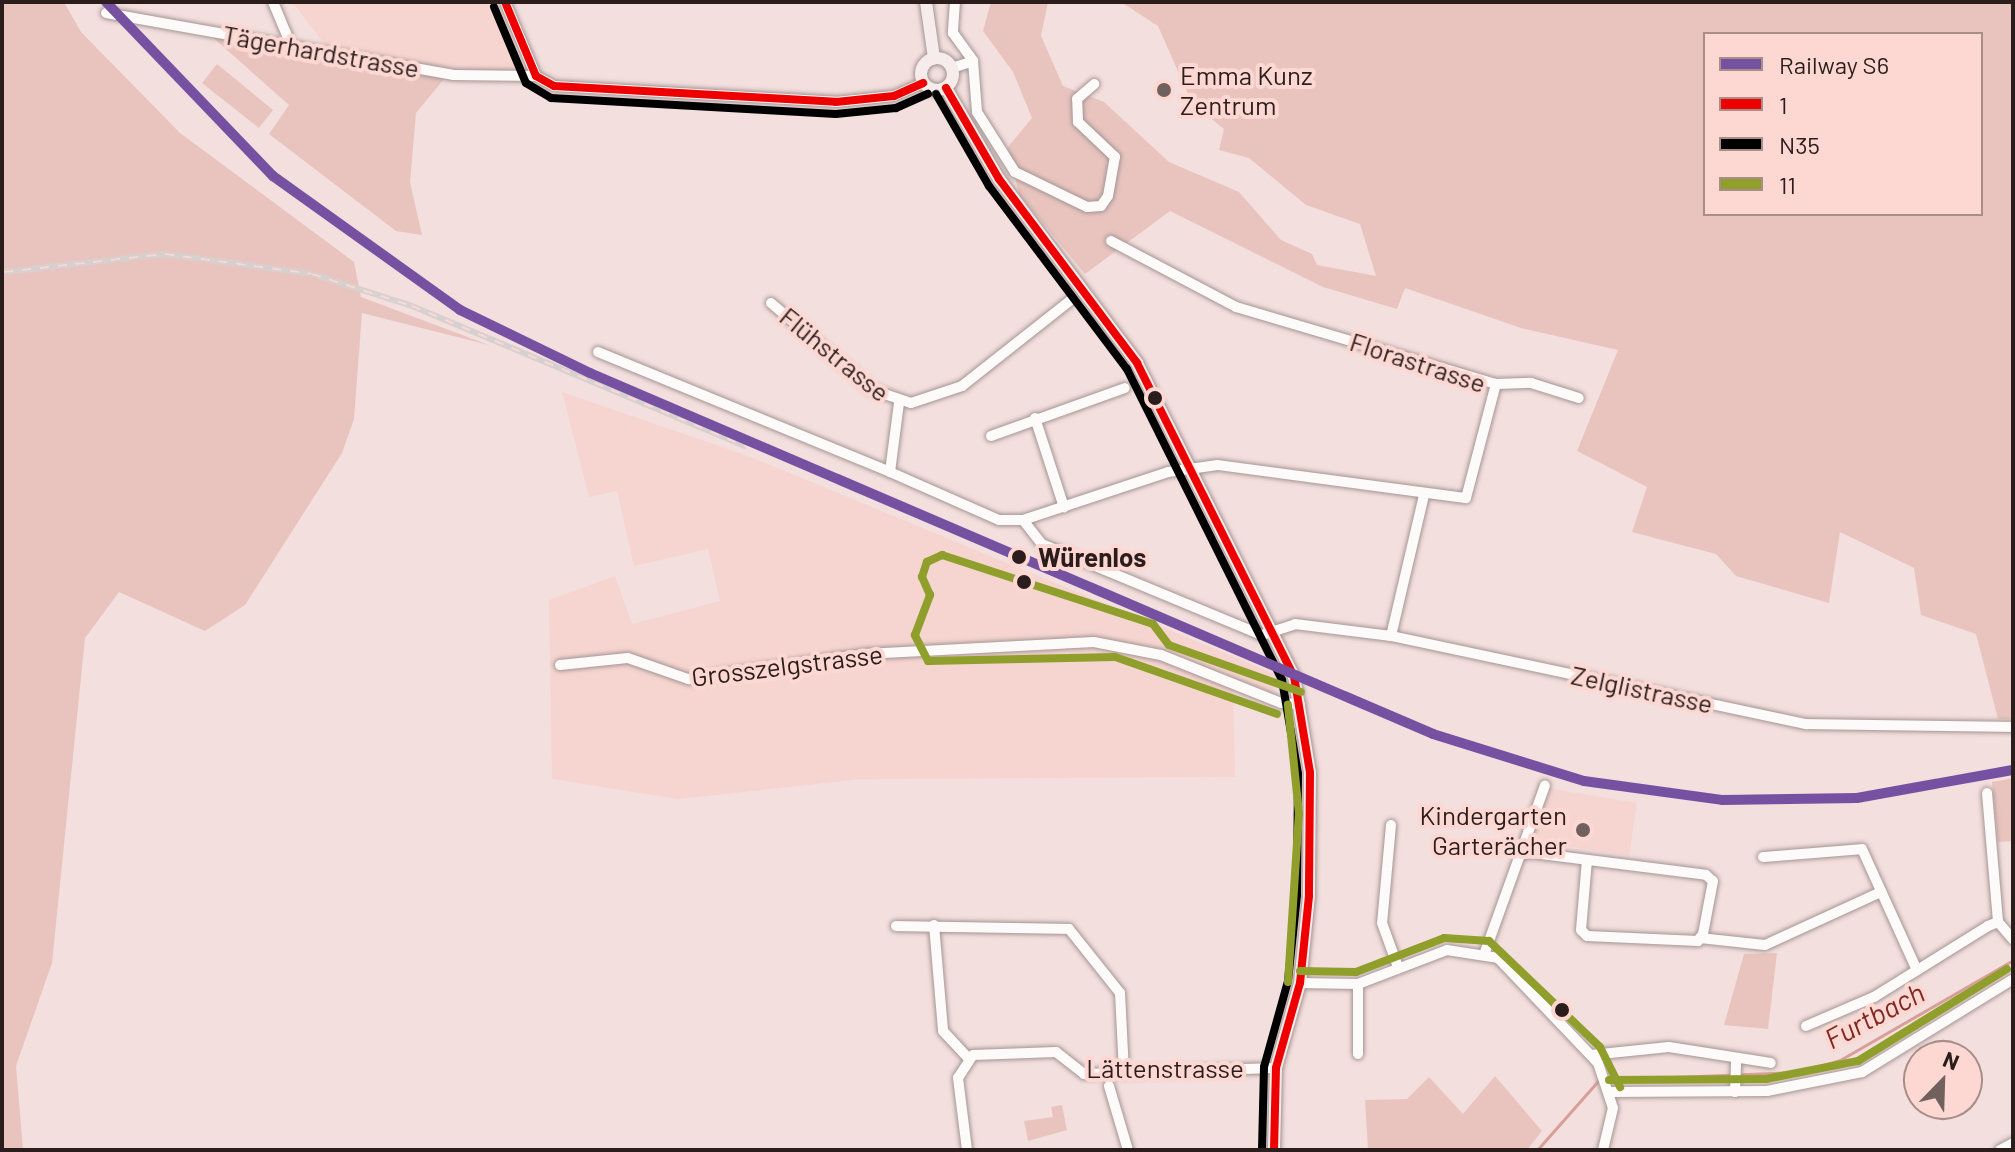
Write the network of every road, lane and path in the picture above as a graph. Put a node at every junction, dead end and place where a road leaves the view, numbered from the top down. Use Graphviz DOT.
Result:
graph roads {
  1 [pos="273,2"];
  2 [pos="505,2"];
  3 [pos="926,2"];
  4 [pos="955,2"];
  5 [pos="106,13"];
  6 [pos="291,45"];
  7 [pos="934,58"];
  8 [pos="973,61"];
  9 [pos="952,68"];
  10 [pos="536,76"];
  11 [pos="923,83"];
  12 [pos="1094,84"];
  13 [pos="946,88"];
  14 [pos="1111,241"];
  15 [pos="1071,300"];
  16 [pos="771,303"];
  17 [pos="598,352"];
  18 [pos="1496,384"];
  19 [pos="1125,388"];
  20 [pos="1579,398"];
  21 [pos="899,403"];
  22 [pos="1035,418"];
  23 [pos="991,436"];
  24 [pos="1190,467"];
  25 [pos="890,472"];
  26 [pos="1424,495"];
  27 [pos="1064,507"];
  28 [pos="1023,520"];
  29 [pos="1274,630"];
  30 [pos="1391,636"];
  31 [pos="560,665"];
  32 [pos="1300,704"];
  33 [pos="2013,727"];
  34 [pos="1545,785"];
  35 [pos="1987,793"];
  36 [pos="1391,825"];
  37 [pos="1523,854"];
  38 [pos="1763,857"];
  39 [pos="1587,860"];
  40 [pos="1881,892"];
  41 [pos="1998,922"];
  42 [pos="934,925"];
  43 [pos="896,926"];
  44 [pos="1700,938"];
  45 [pos="2013,939"];
  46 [pos="1485,952"];
  47 [pos="1398,967"];
  48 [pos="1917,970"];
  49 [pos="2013,979"];
  50 [pos="1300,983"];
  51 [pos="1358,984"];
  52 [pos="1806,1026"];
  53 [pos="1358,1054"];
  54 [pos="1591,1055"];
  55 [pos="967,1057"];
  56 [pos="1771,1063"];
  57 [pos="1736,1065"];
  58 [pos="1276,1068"];
  59 [pos="1124,1071"];
  60 [pos="1109,1086"];
  61 [pos="1735,1088"];
  62 [pos="1608,1089"];
  63 [pos="2013,1143"];
  64 [pos="967,1150"];
  65 [pos="1128,1150"];
  66 [pos="1274,1150"];
  67 [pos="1603,1150"];
  68 [pos="2000,1150"];
  1 -- 6 [label="street"];
  2 -- 10 [label="street"];
  3 -- 7 [label="main road"];
  4 -- 8 [label="street"];
  5 -- 6 [label="street, Tägerhardstrasse"];
  6 -- 10 [label="street, Tägerhardstrasse"];
  7 -- 9 [label="main road"];
  7 -- 11 [label="main road"];
  8 -- 9 [label="street"];
  8 -- 12 [label="street"];
  9 -- 13 [label="main road"];
  10 -- 11 [label="street, Tägerhardstrasse"];
  11 -- 13 [label="main road"];
  13 -- 24 [label="main road"];
  14 -- 18 [label="street, Florastrasse"];
  15 -- 21 [label="street, Flühstrasse"];
  16 -- 21 [label="street, Flühstrasse"];
  17 -- 25 [label="street"];
  18 -- 20 [label="street"];
  18 -- 26 [label="street, Florastrasse"];
  19 -- 22 [label="street"];
  21 -- 25 [label="street, Flühstrasse"];
  22 -- 23 [label="street"];
  22 -- 27 [label="street"];
  24 -- 26 [label="street, Florastrasse"];
  24 -- 27 [label="street"];
  24 -- 29 [label="main road"];
  25 -- 28 [label="street"];
  26 -- 30 [label="street"];
  27 -- 28 [label="street"];
  28 -- 29 [label="street, Zelglistrasse"];
  29 -- 30 [label="street, Zelglistrasse"];
  29 -- 32 [label="main road"];
  30 -- 33 [label="street, Zelglistrasse"];
  31 -- 32 [label="street, Grosszelgstrasse"];
  32 -- 50 [label="main road"];
  34 -- 37 [label="street"];
  35 -- 41 [label="street"];
  36 -- 47 [label="street"];
  37 -- 39 [label="street"];
  37 -- 46 [label="street"];
  38 -- 40 [label="street"];
  39 -- 44 [label="street"];
  39 -- 44 [label="street"];
  40 -- 44 [label="street"];
  40 -- 48 [label="street"];
  41 -- 45 [label="street"];
  41 -- 48 [label="street"];
  42 -- 43 [label="street"];
  42 -- 55 [label="street"];
  42 -- 59 [label="street"];
  46 -- 47 [label="street"];
  46 -- 54 [label="street"];
  47 -- 51 [label="street"];
  48 -- 52 [label="street"];
  49 -- 61 [label="street"];
  50 -- 51 [label="street"];
  50 -- 58 [label="main road"];
  51 -- 53 [label="street"];
  54 -- 57 [label="street"];
  54 -- 62 [label="street"];
  55 -- 59 [label="street, Lättenstrasse"];
  55 -- 64 [label="street"];
  56 -- 57 [label="street"];
  57 -- 61 [label="street"];
  58 -- 59 [label="street, Lättenstrasse"];
  58 -- 66 [label="main road"];
  60 -- 65 [label="street"];
  61 -- 62 [label="street"];
  62 -- 67 [label="street"];
  63 -- 68 [label="street"];
}
